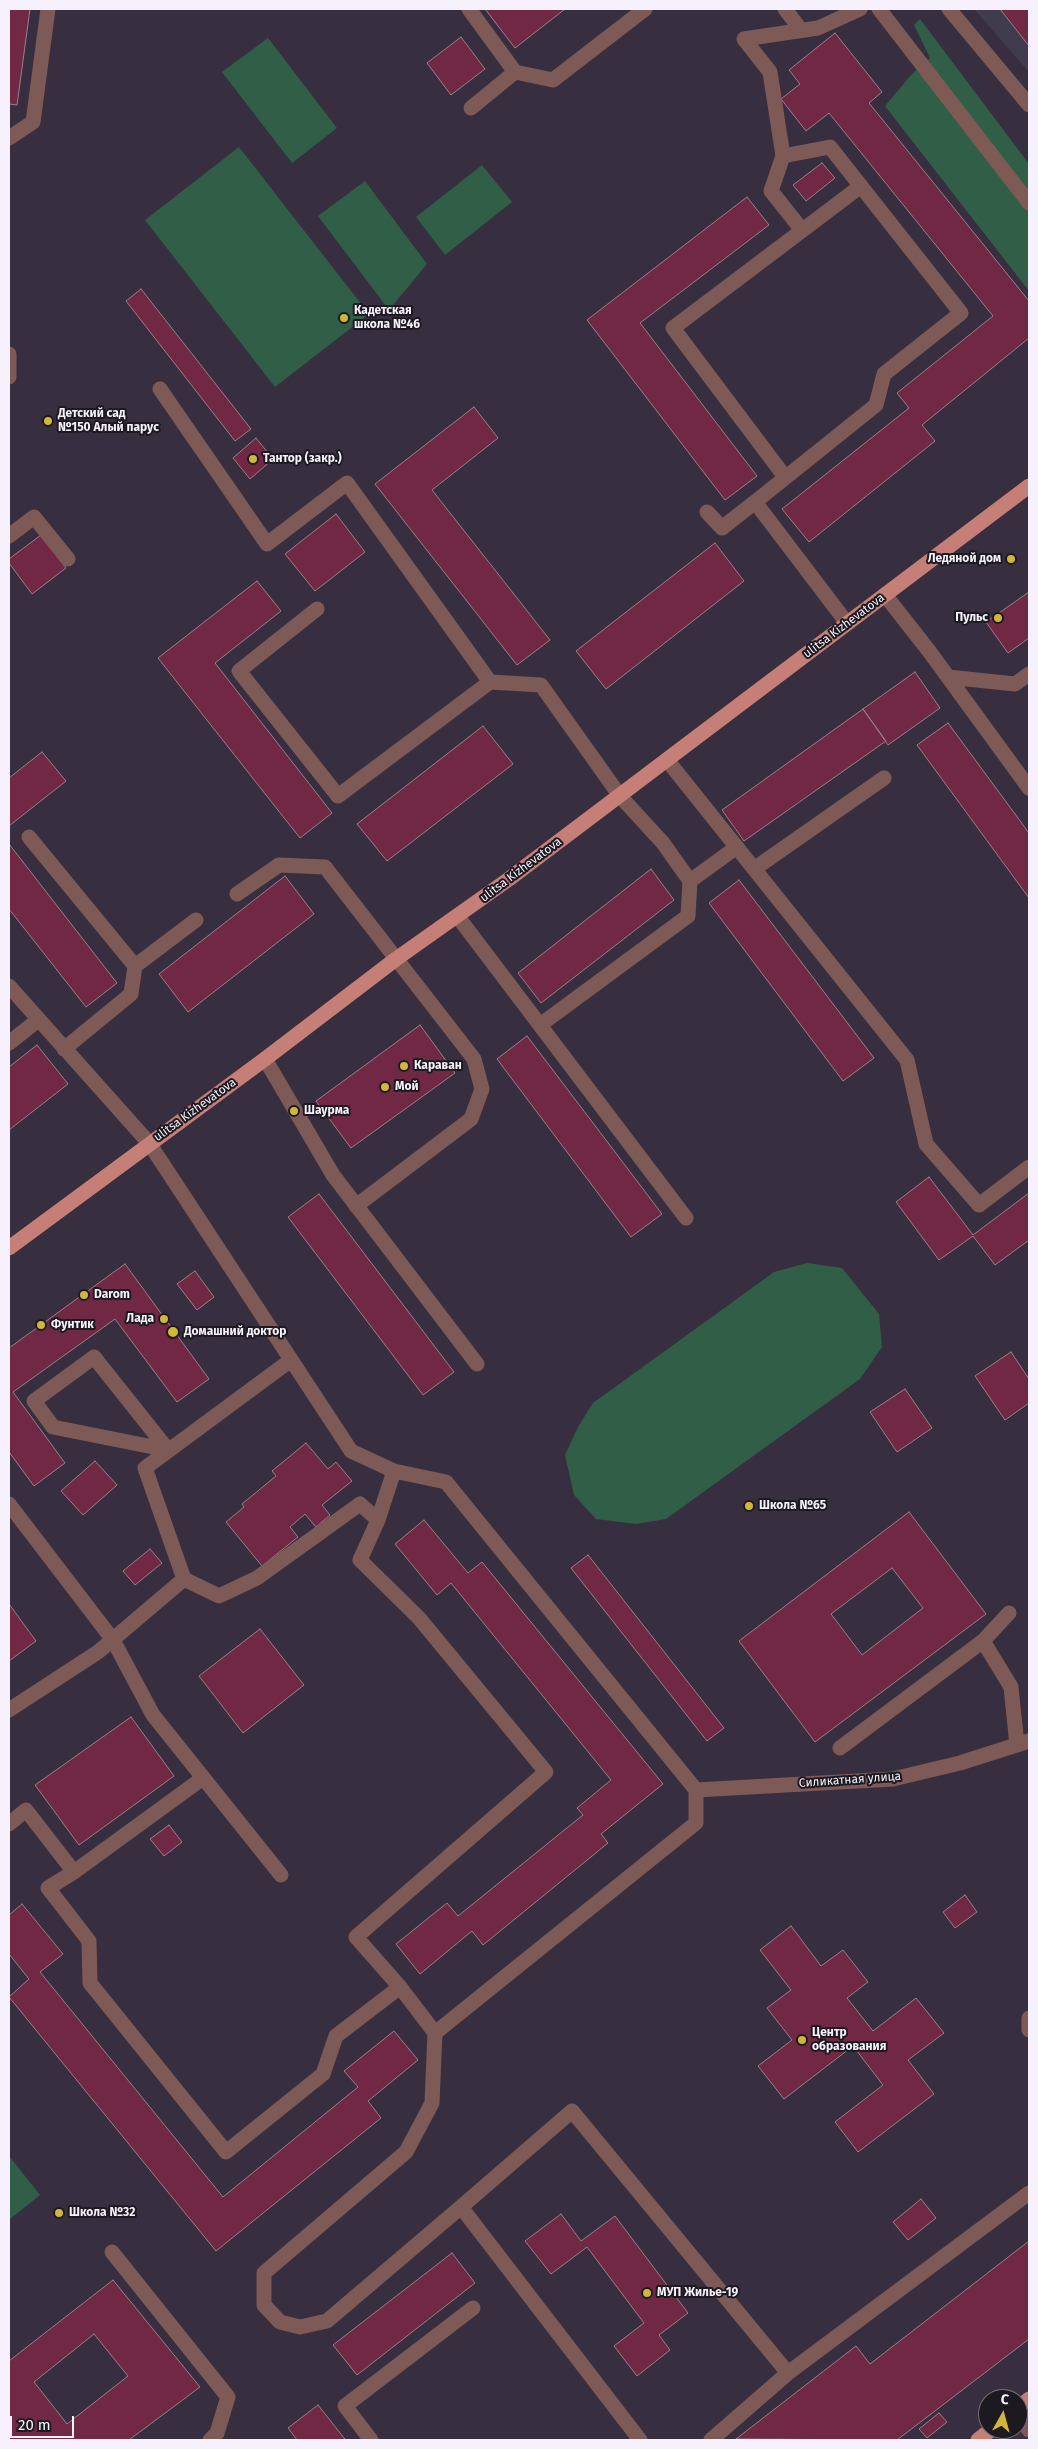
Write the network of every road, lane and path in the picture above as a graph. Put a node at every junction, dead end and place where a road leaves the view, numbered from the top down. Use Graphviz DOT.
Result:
graph roads {
  1 [pos="48,9"];
  2 [pos="470,9"];
  3 [pos="645,9"];
  4 [pos="784,9"];
  5 [pos="860,9"];
  6 [pos="879,9"];
  7 [pos="949,9"];
  8 [pos="801,30"];
  9 [pos="515,72"];
  10 [pos="1029,105"];
  11 [pos="471,108"];
  12 [pos="9,138"];
  13 [pos="783,156"];
  14 [pos="861,186"];
  15 [pos="1029,203"];
  16 [pos="802,230"];
  17 [pos="9,354"];
  18 [pos="9,377"];
  19 [pos="160,389"];
  20 [pos="785,477"];
  21 [pos="1029,486"];
  22 [pos="755,502"];
  23 [pos="707,512"];
  24 [pos="9,536"];
  25 [pos="68,559"];
  26 [pos="885,595"];
  27 [pos="317,609"];
  28 [pos="847,623"];
  29 [pos="1029,674"];
  30 [pos="948,677"];
  31 [pos="490,682"];
  32 [pos="667,760"];
  33 [pos="884,778"];
  34 [pos="1029,788"];
  35 [pos="620,796"];
  36 [pos="29,837"];
  37 [pos="737,847"];
  38 [pos="754,869"];
  39 [pos="690,881"];
  40 [pos="237,894"];
  41 [pos="458,917"];
  42 [pos="196,920"];
  43 [pos="396,959"];
  44 [pos="135,966"];
  45 [pos="9,986"];
  46 [pos="38,1020"];
  47 [pos="540,1025"];
  48 [pos="9,1043"];
  49 [pos="64,1049"];
  50 [pos="265,1059"];
  51 [pos="149,1144"];
  52 [pos="1029,1167"];
  53 [pos="356,1206"];
  54 [pos="686,1218"];
  55 [pos="9,1248"];
  56 [pos="291,1360"];
  57 [pos="477,1364"];
  58 [pos="168,1450"];
  59 [pos="394,1471"];
  60 [pos="9,1504"];
  61 [pos="378,1520"];
  62 [pos="184,1579"];
  63 [pos="1009,1613"];
  64 [pos="112,1640"];
  65 [pos="983,1640"];
  66 [pos="9,1710"];
  67 [pos="1023,1743"];
  68 [pos="840,1748"];
  69 [pos="203,1778"];
  70 [pos="696,1790"];
  71 [pos="9,1824"];
  72 [pos="74,1872"];
  73 [pos="281,1875"];
  74 [pos="400,1987"];
  75 [pos="1029,2018"];
  76 [pos="1029,2030"];
  77 [pos="435,2033"];
  78 [pos="1029,2192"];
  79 [pos="461,2207"];
  80 [pos="112,2252"];
  81 [pos="473,2308"];
  82 [pos="788,2373"];
  83 [pos="210,2440"];
  84 [pos="371,2440"];
  85 [pos="640,2440"];
  86 [pos="711,2440"];
  1 -- 12 [label="street"];
  2 -- 9 [label="street"];
  3 -- 9 [label="street"];
  4 -- 8 [label="street"];
  5 -- 8 [label="street"];
  6 -- 15 [label="street"];
  7 -- 10 [label="street"];
  8 -- 13 [label="street"];
  9 -- 11 [label="street"];
  13 -- 14 [label="street"];
  13 -- 16 [label="street"];
  14 -- 16 [label="street"];
  14 -- 20 [label="street"];
  16 -- 20 [label="street"];
  17 -- 18 [label="street"];
  19 -- 31 [label="street"];
  20 -- 22 [label="street"];
  21 -- 26 [label="main road, ulitsa Kizhevatova"];
  22 -- 23 [label="street"];
  22 -- 28 [label="street"];
  24 -- 25 [label="street"];
  26 -- 28 [label="main road, ulitsa Kizhevatova"];
  26 -- 30 [label="street"];
  27 -- 31 [label="street"];
  28 -- 32 [label="main road, ulitsa Kizhevatova"];
  29 -- 30 [label="street"];
  30 -- 34 [label="street"];
  31 -- 35 [label="street"];
  32 -- 35 [label="main road, ulitsa Kizhevatova"];
  32 -- 37 [label="street"];
  33 -- 38 [label="street"];
  35 -- 39 [label="street"];
  35 -- 41 [label="main road, ulitsa Kizhevatova"];
  36 -- 44 [label="street"];
  37 -- 38 [label="street"];
  37 -- 39 [label="street"];
  38 -- 52 [label="street"];
  39 -- 47 [label="street"];
  40 -- 43 [label="street"];
  41 -- 43 [label="main road, ulitsa Kizhevatova"];
  41 -- 47 [label="street"];
  42 -- 44 [label="street"];
  43 -- 50 [label="main road, ulitsa Kizhevatova"];
  43 -- 53 [label="street"];
  44 -- 49 [label="street"];
  45 -- 46 [label="street"];
  46 -- 48 [label="street"];
  46 -- 49 [label="street"];
  47 -- 54 [label="street"];
  49 -- 51 [label="street"];
  50 -- 51 [label="main road, ulitsa Kizhevatova"];
  50 -- 53 [label="street"];
  51 -- 55 [label="main road, ulitsa Kizhevatova"];
  51 -- 56 [label="street"];
  53 -- 57 [label="street"];
  56 -- 58 [label="street"];
  56 -- 59 [label="street"];
  58 -- 58 [label="street"];
  58 -- 62 [label="street"];
  59 -- 61 [label="street"];
  59 -- 70 [label="street"];
  60 -- 64 [label="street"];
  61 -- 62 [label="street"];
  61 -- 74 [label="street"];
  62 -- 64 [label="street"];
  63 -- 65 [label="street"];
  64 -- 66 [label="street"];
  64 -- 69 [label="street"];
  65 -- 67 [label="street"];
  65 -- 68 [label="street"];
  67 -- 70 [label="street, Силикатная улица"];
  69 -- 72 [label="street"];
  69 -- 73 [label="street"];
  70 -- 77 [label="street"];
  71 -- 72 [label="street"];
  72 -- 74 [label="street"];
  74 -- 77 [label="street"];
  75 -- 76 [label="street"];
  77 -- 79 [label="street"];
  78 -- 82 [label="street"];
  79 -- 82 [label="street"];
  79 -- 85 [label="street"];
  80 -- 83 [label="street"];
  81 -- 84 [label="street"];
  82 -- 86 [label="street"];
}
